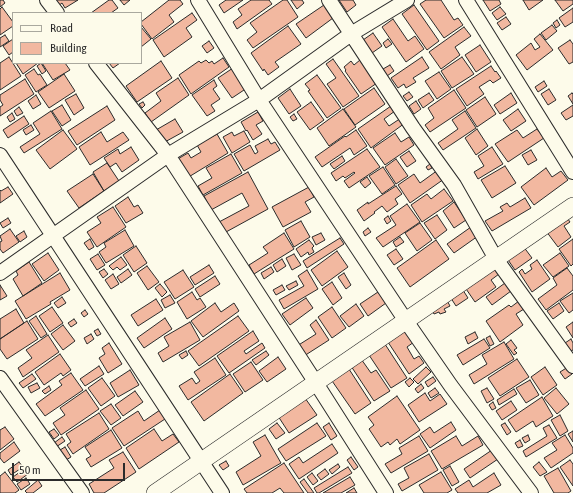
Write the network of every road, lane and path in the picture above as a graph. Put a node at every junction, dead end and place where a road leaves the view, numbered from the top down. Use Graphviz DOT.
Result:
graph roads {
  1 [pos="47,0"];
  2 [pos="198,0"];
  3 [pos="329,0"];
  4 [pos="407,0"];
  5 [pos="466,0"];
  6 [pos="56,12"];
  7 [pos="351,34"];
  8 [pos="97,64"];
  9 [pos="259,100"];
  10 [pos="0,155"];
  11 [pos="168,155"];
  12 [pos="573,172"];
  13 [pos="573,206"];
  14 [pos="53,236"];
  15 [pos="496,259"];
  16 [pos="0,273"];
  17 [pos="406,321"];
  18 [pos="573,366"];
  19 [pos="0,378"];
  20 [pos="316,382"];
  21 [pos="201,461"];
  22 [pos="82,493"];
  23 [pos="155,493"];
  24 [pos="222,493"];
  25 [pos="386,493"];
  26 [pos="531,493"];
  1 -- 6 [label="street"];
  2 -- 9 [label="street"];
  3 -- 7 [label="street"];
  4 -- 7 [label="street"];
  5 -- 12 [label="street"];
  7 -- 9 [label="street"];
  7 -- 15 [label="street"];
  8 -- 11 [label="street"];
  9 -- 11 [label="street"];
  9 -- 17 [label="street"];
  10 -- 14 [label="street"];
  11 -- 14 [label="street"];
  11 -- 20 [label="street"];
  13 -- 15 [label="street"];
  14 -- 16 [label="street"];
  14 -- 21 [label="street"];
  15 -- 17 [label="street"];
  15 -- 18 [label="street"];
  17 -- 20 [label="street"];
  17 -- 26 [label="street"];
  19 -- 22 [label="street"];
  20 -- 21 [label="street"];
  20 -- 25 [label="street"];
  21 -- 23 [label="street"];
  21 -- 24 [label="street"];
}
